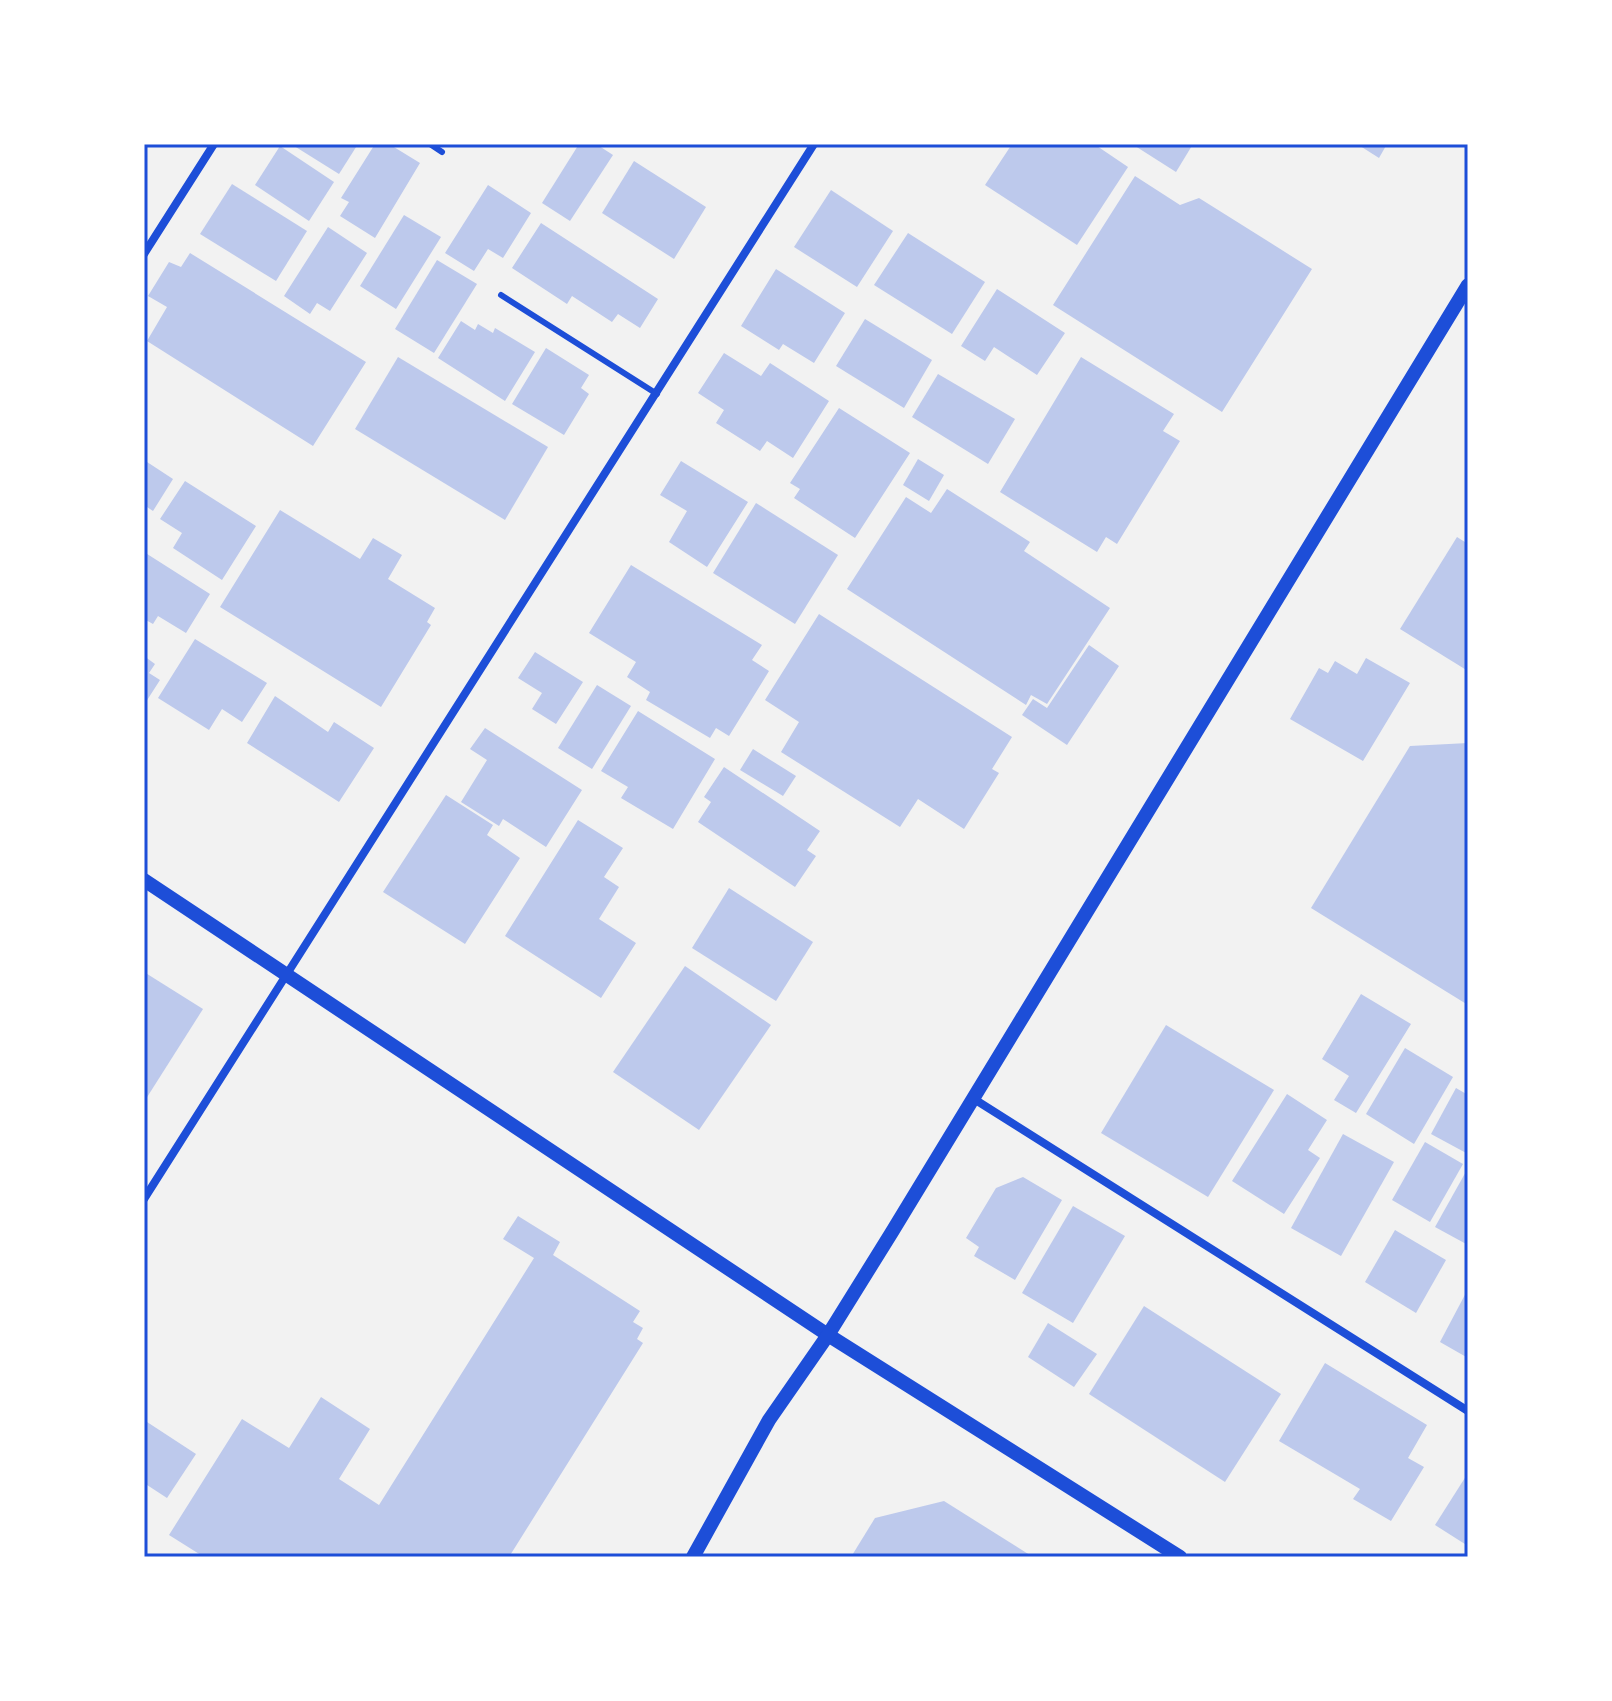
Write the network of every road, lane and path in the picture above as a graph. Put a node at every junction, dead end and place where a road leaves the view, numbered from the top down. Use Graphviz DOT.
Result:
graph roads {
  1 [pos="214,144"];
  2 [pos="430,144"];
  3 [pos="814,144"];
  4 [pos="442,152"];
  5 [pos="144,254"];
  6 [pos="1468,285"];
  7 [pos="501,295"];
  8 [pos="657,394"];
  9 [pos="144,880"];
  10 [pos="288,976"];
  11 [pos="974,1099"];
  12 [pos="144,1199"];
  13 [pos="828,1335"];
  14 [pos="1468,1411"];
  15 [pos="693,1557"];
  16 [pos="1180,1557"];
  1 -- 5 [label="street"];
  2 -- 4 [label="lane"];
  3 -- 8 [label="street"];
  6 -- 11 [label="street"];
  7 -- 8 [label="lane"];
  8 -- 10 [label="street"];
  9 -- 10 [label="street"];
  10 -- 12 [label="street"];
  10 -- 13 [label="street"];
  11 -- 13 [label="street"];
  11 -- 14 [label="street"];
  13 -- 15 [label="street"];
  13 -- 16 [label="street"];
}
